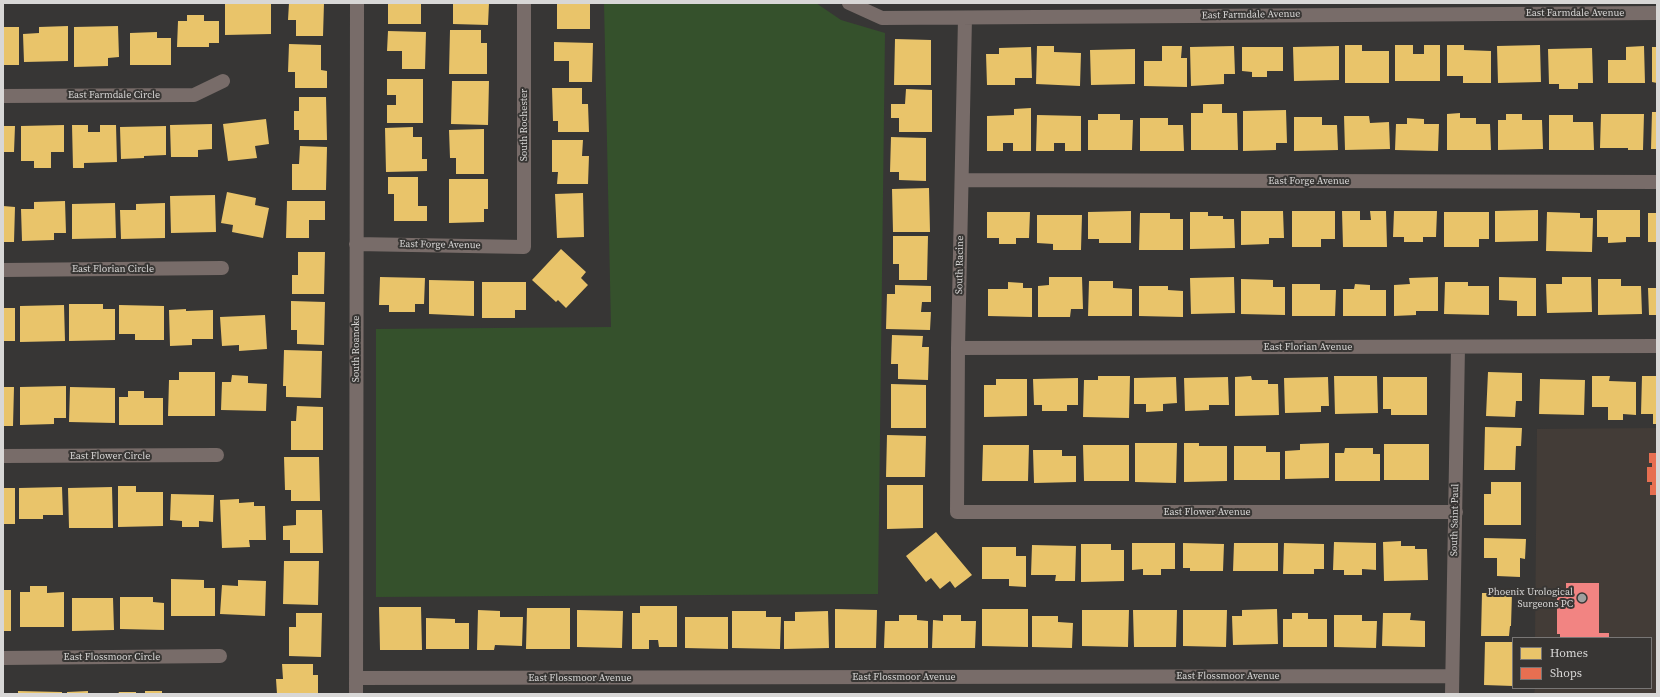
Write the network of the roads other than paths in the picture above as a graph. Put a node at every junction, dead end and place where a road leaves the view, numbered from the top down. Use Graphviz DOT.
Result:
graph roads {
  1 [pos="357,3"];
  2 [pos="524,3"];
  3 [pos="848,3"];
  4 [pos="1438,8"];
  5 [pos="1657,13"];
  6 [pos="966,18"];
  7 [pos="223,81"];
  8 [pos="3,96"];
  9 [pos="962,180"];
  10 [pos="1657,182"];
  11 [pos="356,244"];
  12 [pos="524,247"];
  13 [pos="222,268"];
  14 [pos="3,270"];
  15 [pos="1657,346"];
  16 [pos="1458,347"];
  17 [pos="958,348"];
  18 [pos="217,455"];
  19 [pos="3,456"];
  20 [pos="958,512"];
  21 [pos="1456,512"];
  22 [pos="220,656"];
  23 [pos="3,658"];
  24 [pos="1452,676"];
  25 [pos="356,678"];
  26 [pos="356,694"];
  27 [pos="1452,694"];
  1 -- 11 [label="street, South Roanoke"];
  2 -- 12 [label="street, South Rochester"];
  3 -- 6 [label="street, East Farmdale Avenue"];
  4 -- 5 [label="street, East Farmdale Avenue"];
  4 -- 6 [label="street, East Farmdale Avenue"];
  6 -- 9 [label="street, South Racine"];
  7 -- 8 [label="street, East Farmdale Circle"];
  9 -- 10 [label="street, East Forge Avenue"];
  9 -- 17 [label="street, South Racine"];
  11 -- 12 [label="street, East Forge Avenue"];
  11 -- 25 [label="street, South Roanoke"];
  13 -- 14 [label="street, East Florian Circle"];
  15 -- 16 [label="street, East Florian Avenue"];
  16 -- 17 [label="street, East Florian Avenue"];
  16 -- 21 [label="street, South Saint Paul"];
  17 -- 20 [label="street, South Racine"];
  18 -- 19 [label="street, East Flower Circle"];
  20 -- 21 [label="street, East Flower Avenue"];
  21 -- 24 [label="street, South Saint Paul"];
  22 -- 23 [label="street, East Flossmoor Circle"];
  24 -- 25 [label="street, East Flossmoor Avenue"];
  24 -- 27 [label="street, South Saint Paul"];
  25 -- 26 [label="street, South Roanoke"];
}
